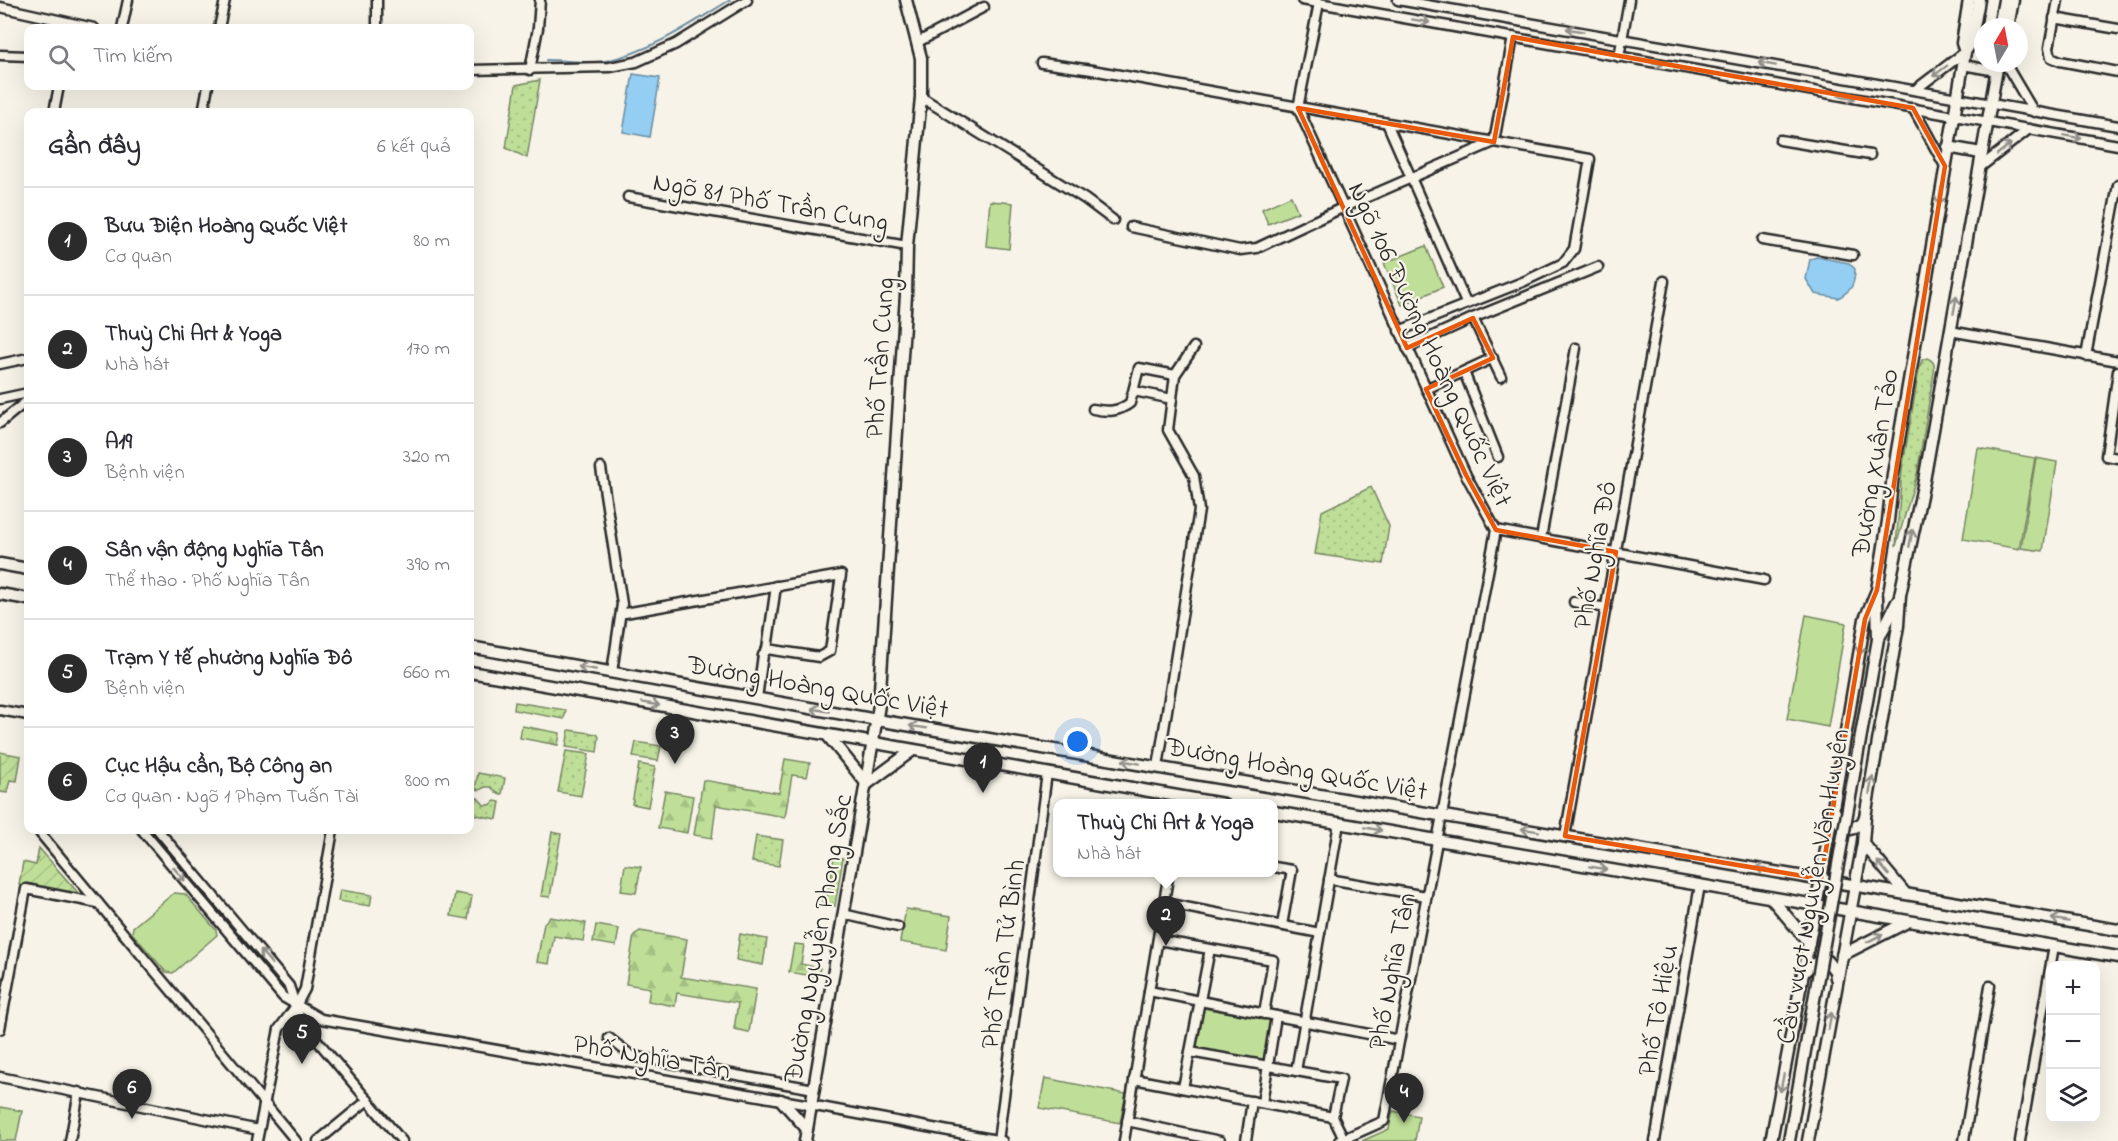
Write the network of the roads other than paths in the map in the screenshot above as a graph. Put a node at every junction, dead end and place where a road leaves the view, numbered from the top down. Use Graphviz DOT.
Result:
graph roads {
  1 [pos="128,0"];
  2 [pos="225,0"];
  3 [pos="377,0"];
  4 [pos="540,0"];
  5 [pos="747,0"];
  6 [pos="906,0"];
  7 [pos="1302,0"];
  8 [pos="1398,0"];
  9 [pos="1629,0"];
  10 [pos="1969,0"];
  11 [pos="1979,0"];
  12 [pos="2004,0"];
  13 [pos="2013,0"];
  14 [pos="2058,0"];
  15 [pos="1320,3"];
  16 [pos="984,6"];
  17 [pos="0,7"];
  18 [pos="2001,18"];
  19 [pos="2010,18"];
  20 [pos="2054,18"];
  21 [pos="76,24"];
  22 [pos="123,24"];
  23 [pos="220,24"];
  24 [pos="378,24"];
  25 [pos="2118,29"];
  26 [pos="1513,37"];
  27 [pos="1623,39"];
  28 [pos="918,42"];
  29 [pos="1965,52"];
  30 [pos="0,55"];
  31 [pos="24,56"];
  32 [pos="1619,57"];
  33 [pos="1042,63"];
  34 [pos="1963,65"];
  35 [pos="1974,66"];
  36 [pos="474,70"];
  37 [pos="530,70"];
  38 [pos="1996,72"];
  39 [pos="2010,72"];
  40 [pos="2118,72"];
  41 [pos="58,90"];
  42 [pos="207,90"];
  43 [pos="1915,90"];
  44 [pos="921,97"];
  45 [pos="1957,97"];
  46 [pos="1990,104"];
  47 [pos="55,108"];
  48 [pos="203,108"];
  49 [pos="1298,108"];
  50 [pos="1913,108"];
  51 [pos="2034,112"];
  52 [pos="1953,115"];
  53 [pos="1987,121"];
  54 [pos="1387,123"];
  55 [pos="2118,126"];
  56 [pos="2029,129"];
  57 [pos="1780,140"];
  58 [pos="1494,142"];
  59 [pos="2118,145"];
  60 [pos="1948,147"];
  61 [pos="1981,153"];
  62 [pos="1870,155"];
  63 [pos="1945,166"];
  64 [pos="1979,168"];
  65 [pos="1410,179"];
  66 [pos="2118,185"];
  67 [pos="628,197"];
  68 [pos="1342,208"];
  69 [pos="1113,220"];
  70 [pos="1131,227"];
  71 [pos="1762,240"];
  72 [pos="907,246"];
  73 [pos="1853,255"];
  74 [pos="1598,267"];
  75 [pos="1664,281"];
  76 [pos="1466,303"];
  77 [pos="1473,318"];
  78 [pos="1399,331"];
  79 [pos="1950,331"];
  80 [pos="1194,347"];
  81 [pos="1407,348"];
  82 [pos="1576,348"];
  83 [pos="2086,356"];
  84 [pos="1492,358"];
  85 [pos="24,359"];
  86 [pos="2118,362"];
  87 [pos="0,364"];
  88 [pos="2118,371"];
  89 [pos="1464,372"];
  90 [pos="1175,375"];
  91 [pos="1501,378"];
  92 [pos="1426,389"];
  93 [pos="1134,391"];
  94 [pos="24,394"];
  95 [pos="0,399"];
  96 [pos="1172,399"];
  97 [pos="24,403"];
  98 [pos="1093,409"];
  99 [pos="0,423"];
  100 [pos="1498,457"];
  101 [pos="2118,458"];
  102 [pos="601,468"];
  103 [pos="1496,530"];
  104 [pos="1541,538"];
  105 [pos="1616,552"];
  106 [pos="0,564"];
  107 [pos="24,568"];
  108 [pos="1764,580"];
  109 [pos="776,586"];
  110 [pos="1877,590"];
  111 [pos="0,594"];
  112 [pos="1900,596"];
  113 [pos="24,598"];
  114 [pos="1574,602"];
  115 [pos="1606,608"];
  116 [pos="625,613"];
  117 [pos="1878,639"];
  118 [pos="474,648"];
  119 [pos="767,649"];
  120 [pos="612,672"];
  121 [pos="474,673"];
  122 [pos="756,698"];
  123 [pos="0,710"];
  124 [pos="24,714"];
  125 [pos="877,720"];
  126 [pos="828,736"];
  127 [pos="873,743"];
  128 [pos="913,750"];
  129 [pos="1158,767"];
  130 [pos="1047,773"];
  131 [pos="867,784"];
  132 [pos="1176,799"];
  133 [pos="1833,808"];
  134 [pos="1278,813"];
  135 [pos="1442,815"];
  136 [pos="1866,816"];
  137 [pos="1339,823"];
  138 [pos="41,834"];
  139 [pos="145,834"];
  140 [pos="161,834"];
  141 [pos="332,834"];
  142 [pos="1565,836"];
  143 [pos="1437,840"];
  144 [pos="1863,843"];
  145 [pos="1278,868"];
  146 [pos="1168,877"];
  147 [pos="1329,879"];
  148 [pos="1821,879"];
  149 [pos="1856,884"];
  150 [pos="1700,885"];
  151 [pos="1904,892"];
  152 [pos="1426,896"];
  153 [pos="1771,898"];
  154 [pos="98,903"];
  155 [pos="1164,903"];
  156 [pos="1816,906"];
  157 [pos="1850,912"];
  158 [pos="843,914"];
  159 [pos="1907,922"];
  160 [pos="1281,925"];
  161 [pos="898,927"];
  162 [pos="2118,930"];
  163 [pos="1320,933"];
  164 [pos="1158,940"];
  165 [pos="1809,943"];
  166 [pos="2054,946"];
  167 [pos="1210,949"];
  168 [pos="1842,955"];
  169 [pos="2118,957"];
  170 [pos="1803,973"];
  171 [pos="1837,981"];
  172 [pos="1990,986"];
  173 [pos="1149,991"];
  174 [pos="1201,1001"];
  175 [pos="296,1006"];
  176 [pos="1264,1014"];
  177 [pos="1276,1016"];
  178 [pos="1304,1022"];
  179 [pos="0,1029"];
  180 [pos="609,1038"];
  181 [pos="1399,1040"];
  182 [pos="1190,1052"];
  183 [pos="1268,1066"];
  184 [pos="1296,1071"];
  185 [pos="0,1077"];
  186 [pos="1134,1079"];
  187 [pos="1183,1088"];
  188 [pos="814,1089"];
  189 [pos="79,1092"];
  190 [pos="368,1100"];
  191 [pos="781,1100"];
  192 [pos="1252,1101"];
  193 [pos="264,1103"];
  194 [pos="1262,1103"];
  195 [pos="810,1105"];
  196 [pos="1333,1117"];
  197 [pos="1127,1121"];
  198 [pos="807,1129"];
  199 [pos="259,1130"];
  200 [pos="400,1138"];
  201 [pos="1342,1140"];
  202 [pos="70,1141"];
  203 [pos="257,1141"];
  204 [pos="296,1141"];
  205 [pos="318,1141"];
  206 [pos="389,1141"];
  207 [pos="806,1141"];
  208 [pos="1000,1141"];
  209 [pos="1124,1141"];
  210 [pos="1220,1141"];
  211 [pos="1245,1141"];
  212 [pos="1655,1141"];
  213 [pos="1772,1141"];
  214 [pos="1790,1141"];
  215 [pos="1808,1141"];
  216 [pos="1964,1141"];
  217 [pos="2020,1141"];
  1 -- 22 [label="street"];
  2 -- 23 [label="street"];
  3 -- 24 [label="street"];
  4 -- 37 [label="street"];
  5 -- 37 [label="street"];
  6 -- 28 [label="main road, Phố Trần Cung"];
  7 -- 15 [label="street"];
  27 -- 8 [label="street, one-way"];
  9 -- 27 [label="street"];
  10 -- 29 [label="main road, Đường Xuân Tảo"];
  11 -- 29 [label="main road, Đường Xuân Tảo"];
  12 -- 18 [label="main road"];
  13 -- 19 [label="main road"];
  14 -- 20 [label="street"];
  15 -- 26 [label="street, one-way"];
  15 -- 49 [label="street"];
  16 -- 28 [label="street"];
  17 -- 21 [label="street"];
  20 -- 25 [label="street"];
  20 -- 40 [label="street"];
  26 -- 32 [label="street"];
  26 -- 58 [label="street"];
  27 -- 32 [label="street"];
  43 -- 27 [label="street, one-way"];
  28 -- 44 [label="main road, Phố Trần Cung"];
  29 -- 34 [label="main road, Đường Xuân Tảo"];
  29 -- 43 [label="street, one-way"];
  30 -- 31 [label="street"];
  32 -- 50 [label="street, one-way"];
  33 -- 49 [label="street"];
  34 -- 35 [label="street"];
  34 -- 45 [label="main road, Đường Xuân Tảo"];
  36 -- 37 [label="street"];
  38 -- 46 [label="main road, Đường Xuân Tảo"];
  39 -- 51 [label="street"];
  41 -- 47 [label="street"];
  42 -- 48 [label="street"];
  43 -- 45 [label="street"];
  44 -- 69 [label="street"];
  44 -- 72 [label="main road, Phố Trần Cung"];
  45 -- 46 [label="street"];
  45 -- 52 [label="main road, Đường Xuân Tảo"];
  46 -- 51 [label="street"];
  46 -- 53 [label="main road, Đường Xuân Tảo"];
  49 -- 54 [label="street"];
  49 -- 68 [label="street, Ngõ 106 Đường Hoàng Quốc Việt"];
  50 -- 52 [label="street"];
  50 -- 63 [label="street"];
  51 -- 55 [label="street"];
  52 -- 53 [label="street"];
  52 -- 60 [label="main road, Đường Xuân Tảo"];
  53 -- 56 [label="street"];
  53 -- 61 [label="main road, Đường Xuân Tảo"];
  54 -- 58 [label="street"];
  54 -- 65 [label="street"];
  56 -- 59 [label="street, one-way"];
  64 -- 56 [label="street, one-way"];
  57 -- 62 [label="street"];
  58 -- 65 [label="street"];
  58 -- 76 [label="street"];
  60 -- 61 [label="main road"];
  60 -- 63 [label="main road, Đường Xuân Tảo"];
  61 -- 64 [label="main road, Đường Xuân Tảo"];
  63 -- 110 [label="main road, Đường Xuân Tảo, one-way"];
  79 -- 64 [label="main road, Đường Xuân Tảo, one-way"];
  65 -- 68 [label="street"];
  65 -- 76 [label="street"];
  66 -- 83 [label="street"];
  67 -- 72 [label="street, Ngõ 81 Phố Trần Cung"];
  68 -- 70 [label="street"];
  68 -- 78 [label="street, Ngõ 106 Đường Hoàng Quốc Việt"];
  71 -- 73 [label="street"];
  72 -- 125 [label="main road, Phố Trần Cung"];
  74 -- 77 [label="street"];
  75 -- 105 [label="street, Phố Nghĩa Đô"];
  76 -- 78 [label="street"];
  77 -- 81 [label="street"];
  77 -- 84 [label="street"];
  78 -- 81 [label="street, Ngõ 106 Đường Hoàng Quốc Việt"];
  79 -- 83 [label="street"];
  112 -- 79 [label="main road, Đường Xuân Tảo, one-way"];
  80 -- 90 [label="street"];
  81 -- 92 [label="street, Ngõ 106 Đường Hoàng Quốc Việt"];
  82 -- 104 [label="street"];
  83 -- 86 [label="street"];
  84 -- 89 [label="street"];
  84 -- 91 [label="street"];
  85 -- 87 [label="street"];
  88 -- 101 [label="street"];
  89 -- 92 [label="street"];
  89 -- 100 [label="street"];
  90 -- 93 [label="street"];
  90 -- 96 [label="street"];
  92 -- 103 [label="street, Ngõ 106 Đường Hoàng Quốc Việt"];
  93 -- 96 [label="street"];
  93 -- 98 [label="street"];
  94 -- 95 [label="street"];
  96 -- 129 [label="street"];
  97 -- 99 [label="street"];
  102 -- 120 [label="street"];
  103 -- 104 [label="street"];
  103 -- 135 [label="street, Ngõ 106 Đường Hoàng Quốc Việt"];
  104 -- 105 [label="street"];
  105 -- 108 [label="street"];
  105 -- 115 [label="street, Phố Nghĩa Đô"];
  106 -- 107 [label="main road"];
  109 -- 116 [label="street"];
  109 -- 119 [label="street"];
  109 -- 119 [label="street"];
  110 -- 117 [label="main road, Cầu vượt Nguyễn Văn Huyên"];
  110 -- 133 [label="main road, Đường Xuân Tảo, one-way"];
  111 -- 113 [label="main road"];
  112 -- 117 [label="main road, Cầu vượt Nguyễn Văn Huyên"];
  136 -- 112 [label="main road, Đường Xuân Tảo, one-way"];
  114 -- 115 [label="street"];
  115 -- 142 [label="street, Phố Nghĩa Đô"];
  117 -- 214 [label="main road, Cầu vượt Nguyễn Văn Huyên, bridge"];
  120 -- 118 [label="main road, Đường Hoàng Quốc Việt, one-way"];
  119 -- 122 [label="street"];
  120 -- 122 [label="main road, Đường Hoàng Quốc Việt"];
  121 -- 126 [label="main road, Đường Hoàng Quốc Việt, one-way"];
  125 -- 122 [label="main road, Đường Hoàng Quốc Việt, one-way"];
  123 -- 124 [label="street"];
  125 -- 127 [label="main road, Phố Trần Cung"];
  129 -- 125 [label="main road, Đường Hoàng Quốc Việt, one-way"];
  126 -- 127 [label="main road, Đường Hoàng Quốc Việt"];
  126 -- 131 [label="main road"];
  127 -- 128 [label="main road, Đường Hoàng Quốc Việt"];
  127 -- 131 [label="main road, Đường Nguyễn Phong Sắc"];
  128 -- 130 [label="main road, Đường Hoàng Quốc Việt"];
  128 -- 131 [label="main road"];
  129 -- 135 [label="main road, Đường Hoàng Quốc Việt"];
  130 -- 132 [label="main road, Đường Hoàng Quốc Việt"];
  130 -- 208 [label="street, Phố Trần Tử Bình"];
  131 -- 158 [label="main road, Đường Nguyễn Phong Sắc"];
  133 -- 136 [label="main road"];
  133 -- 148 [label="main road, Đường Xuân Tảo"];
  134 -- 137 [label="main road, Đường Hoàng Quốc Việt"];
  142 -- 135 [label="main road, Đường Hoàng Quốc Việt, one-way"];
  135 -- 143 [label="street, Phố Nghĩa Tân"];
  136 -- 144 [label="main road, Đường Xuân Tảo"];
  137 -- 143 [label="main road, Đường Hoàng Quốc Việt, one-way"];
  137 -- 147 [label="street"];
  138 -- 154 [label="street"];
  139 -- 175 [label="street, one-way"];
  175 -- 140 [label="street, one-way"];
  141 -- 175 [label="street"];
  148 -- 142 [label="main road, Đường Hoàng Quốc Việt, one-way"];
  143 -- 150 [label="main road, Đường Hoàng Quốc Việt, one-way"];
  143 -- 152 [label="street, Phố Nghĩa Tân"];
  144 -- 149 [label="main road, Đường Xuân Tảo"];
  151 -- 144 [label="main road, one-way"];
  145 -- 160 [label="street"];
  146 -- 155 [label="street"];
  147 -- 152 [label="street"];
  147 -- 163 [label="street"];
  148 -- 149 [label="main road, Đường Hoàng Quốc Việt"];
  148 -- 156 [label="main road, Đường Xuân Tảo"];
  149 -- 151 [label="main road, Đường Hoàng Quốc Việt"];
  149 -- 157 [label="main road, Đường Xuân Tảo"];
  150 -- 153 [label="main road, Đường Hoàng Quốc Việt"];
  150 -- 212 [label="street, Phố Tô Hiệu"];
  162 -- 151 [label="main road, Đường Hoàng Quốc Việt, one-way"];
  152 -- 181 [label="street, Phố Nghĩa Tân"];
  153 -- 156 [label="main road, Đường Hoàng Quốc Việt"];
  153 -- 165 [label="main road"];
  154 -- 179 [label="street"];
  154 -- 193 [label="street"];
  155 -- 160 [label="street"];
  155 -- 164 [label="street"];
  156 -- 157 [label="main road, Đường Hoàng Quốc Việt"];
  156 -- 165 [label="main road, Đường Xuân Tảo"];
  157 -- 159 [label="main road, Đường Hoàng Quốc Việt"];
  157 -- 168 [label="main road, Đường Xuân Tảo"];
  158 -- 161 [label="street"];
  158 -- 188 [label="main road, Đường Nguyễn Phong Sắc"];
  159 -- 166 [label="main road, Đường Hoàng Quốc Việt"];
  168 -- 159 [label="main road, one-way"];
  160 -- 163 [label="street"];
  163 -- 178 [label="street"];
  164 -- 167 [label="street"];
  164 -- 173 [label="street"];
  165 -- 170 [label="main road, Đường Xuân Tảo"];
  166 -- 169 [label="main road, Đường Hoàng Quốc Việt"];
  166 -- 217 [label="street"];
  167 -- 174 [label="street"];
  167 -- 176 [label="street"];
  168 -- 171 [label="main road, Đường Xuân Tảo"];
  170 -- 171 [label="main road"];
  170 -- 213 [label="main road, Đường Xuân Tảo, one-way"];
  215 -- 171 [label="main road, Đường Xuân Tảo, one-way"];
  172 -- 216 [label="street"];
  173 -- 174 [label="street"];
  173 -- 186 [label="street"];
  174 -- 176 [label="street"];
  174 -- 182 [label="street"];
  175 -- 190 [label="street"];
  175 -- 191 [label="street, Phố Nghĩa Tân"];
  175 -- 193 [label="street"];
  176 -- 177 [label="street"];
  177 -- 178 [label="street"];
  177 -- 183 [label="street"];
  178 -- 181 [label="street"];
  178 -- 184 [label="street"];
  180 -- 188 [label="street"];
  181 -- 201 [label="street, Phố Nghĩa Tân"];
  182 -- 183 [label="street"];
  182 -- 187 [label="street"];
  183 -- 184 [label="street"];
  183 -- 194 [label="street"];
  184 -- 196 [label="street"];
  185 -- 189 [label="street"];
  186 -- 187 [label="street"];
  186 -- 197 [label="street"];
  187 -- 192 [label="street"];
  188 -- 195 [label="main road, Đường Nguyễn Phong Sắc"];
  189 -- 199 [label="street"];
  189 -- 202 [label="street"];
  190 -- 200 [label="street"];
  190 -- 205 [label="street"];
  191 -- 195 [label="street, Phố Nghĩa Tân"];
  191 -- 198 [label="main road"];
  192 -- 194 [label="street"];
  192 -- 211 [label="street"];
  193 -- 199 [label="street"];
  193 -- 204 [label="street"];
  194 -- 196 [label="street"];
  195 -- 198 [label="main road, Đường Nguyễn Phong Sắc"];
  195 -- 208 [label="street, Phố Nghĩa Tân"];
  196 -- 201 [label="street"];
  197 -- 209 [label="street"];
  197 -- 210 [label="street"];
  198 -- 207 [label="main road, Đường Nguyễn Phong Sắc"];
  199 -- 203 [label="street"];
  200 -- 206 [label="street"];
}
